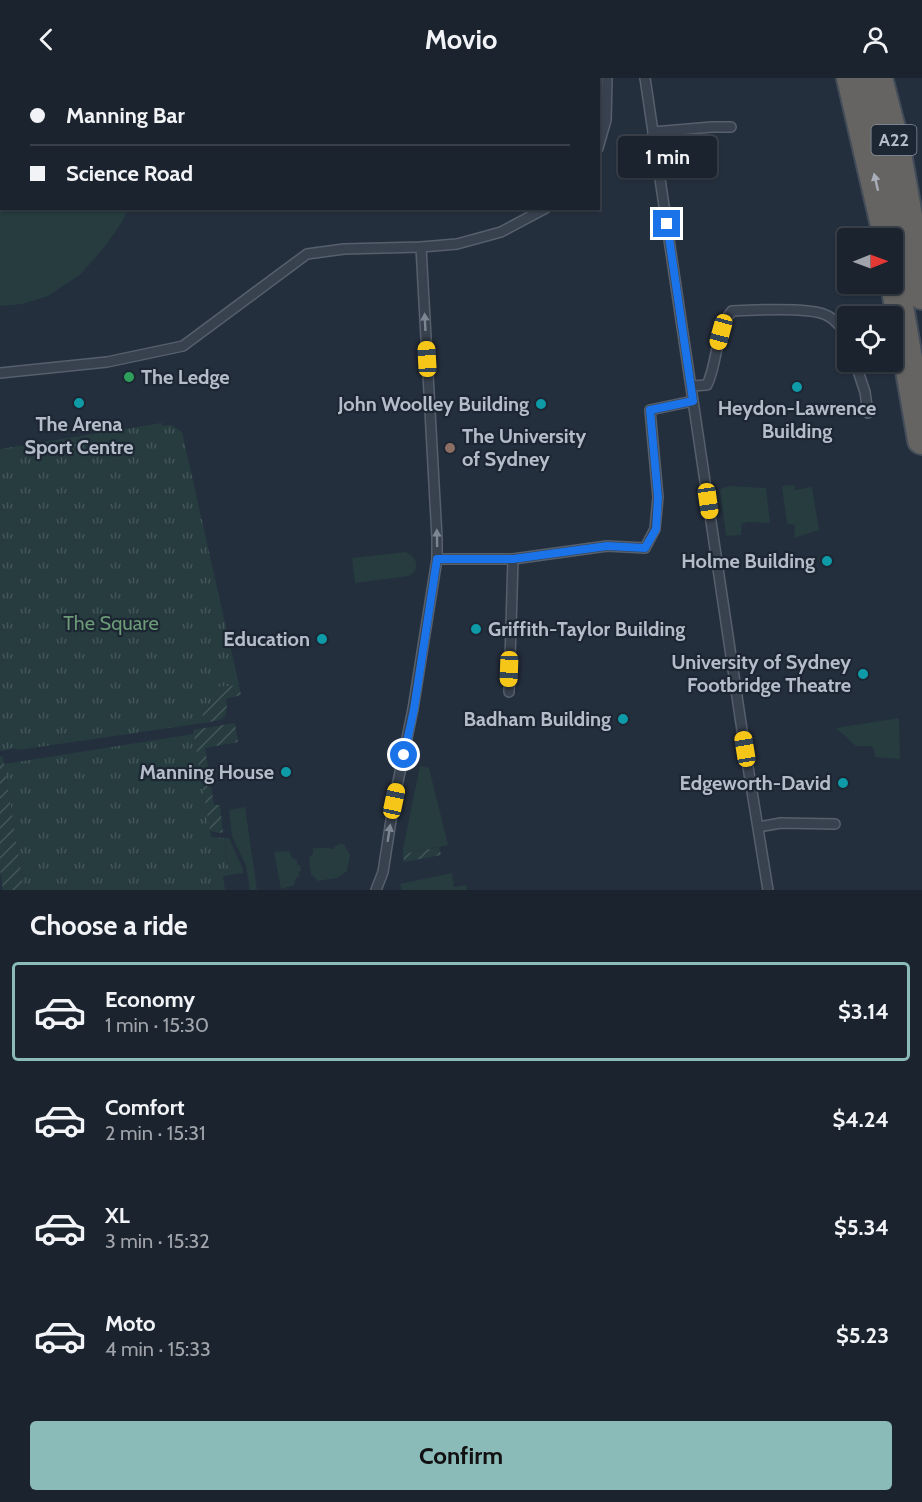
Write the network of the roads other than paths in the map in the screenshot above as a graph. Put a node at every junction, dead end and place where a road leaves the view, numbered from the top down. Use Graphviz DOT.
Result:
graph roads {
  1 [pos="607,78"];
  2 [pos="645,78"];
  3 [pos="851,78"];
  4 [pos="878,78"];
  5 [pos="731,127"];
  6 [pos="652,132"];
  7 [pos="600,140"];
  8 [pos="542,210"];
  9 [pos="886,228"];
  10 [pos="421,247"];
  11 [pos="897,294"];
  12 [pos="922,295"];
  13 [pos="837,324"];
  14 [pos="858,372"];
  15 [pos="0,373"];
  16 [pos="691,386"];
  17 [pos="693,401"];
  18 [pos="868,413"];
  19 [pos="922,440"];
  20 [pos="437,559"];
  21 [pos="513,559"];
  22 [pos="509,692"];
  23 [pos="835,824"];
  24 [pos="758,827"];
  25 [pos="376,890"];
  26 [pos="768,890"];
  1 -- 7 [label="lane"];
  2 -- 6 [label="lane"];
  9 -- 3 [label="highway, A22, one-way"];
  4 -- 12 [label="highway, A22"];
  5 -- 6 [label="lane"];
  6 -- 16 [label="lane"];
  8 -- 10 [label="lane"];
  10 -- 15 [label="lane"];
  20 -- 10 [label="lane, one-way"];
  11 -- 19 [label="highway"];
  13 -- 16 [label="lane"];
  14 -- 18 [label="lane"];
  16 -- 17 [label="lane"];
  17 -- 21 [label="lane"];
  17 -- 24 [label="lane"];
  20 -- 21 [label="lane"];
  25 -- 20 [label="lane, one-way"];
  21 -- 22 [label="lane"];
  23 -- 24 [label="lane"];
  24 -- 26 [label="lane"];
}
